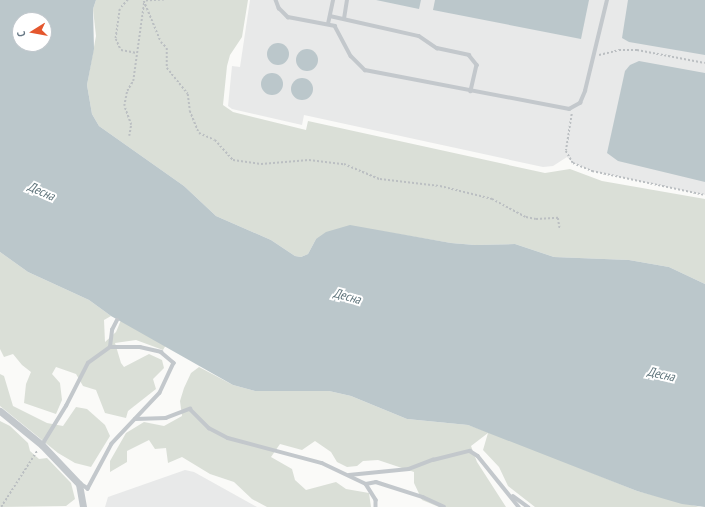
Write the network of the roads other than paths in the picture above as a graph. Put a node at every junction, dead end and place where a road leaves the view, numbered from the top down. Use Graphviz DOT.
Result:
graph roads {
  1 [pos="276,0"];
  2 [pos="333,0"];
  3 [pos="347,0"];
  4 [pos="607,0"];
  5 [pos="330,16"];
  6 [pos="344,19"];
  7 [pos="328,24"];
  8 [pos="471,91"];
  9 [pos="117,320"];
  10 [pos="110,347"];
  11 [pos="0,411"];
  12 [pos="135,418"];
  13 [pos="42,445"];
  14 [pos="348,475"];
  15 [pos="79,484"];
  16 [pos="366,484"];
  17 [pos="509,493"];
  18 [pos="84,507"];
  19 [pos="376,507"];
  20 [pos="444,507"];
  21 [pos="519,507"];
  22 [pos="528,507"];
  1 -- 7 [label="lane"];
  2 -- 5 [label="lane"];
  3 -- 6 [label="lane"];
  4 -- 8 [label="lane"];
  5 -- 6 [label="lane"];
  5 -- 7 [label="lane"];
  6 -- 8 [label="lane"];
  7 -- 8 [label="lane"];
  9 -- 10 [label="lane"];
  10 -- 12 [label="lane"];
  10 -- 13 [label="lane"];
  11 -- 13 [label="street"];
  12 -- 14 [label="lane"];
  12 -- 15 [label="lane"];
  13 -- 15 [label="street"];
  14 -- 16 [label="lane"];
  14 -- 17 [label="lane"];
  15 -- 18 [label="street"];
  16 -- 19 [label="lane"];
  16 -- 20 [label="lane"];
  17 -- 21 [label="lane"];
  17 -- 22 [label="lane"];
}
